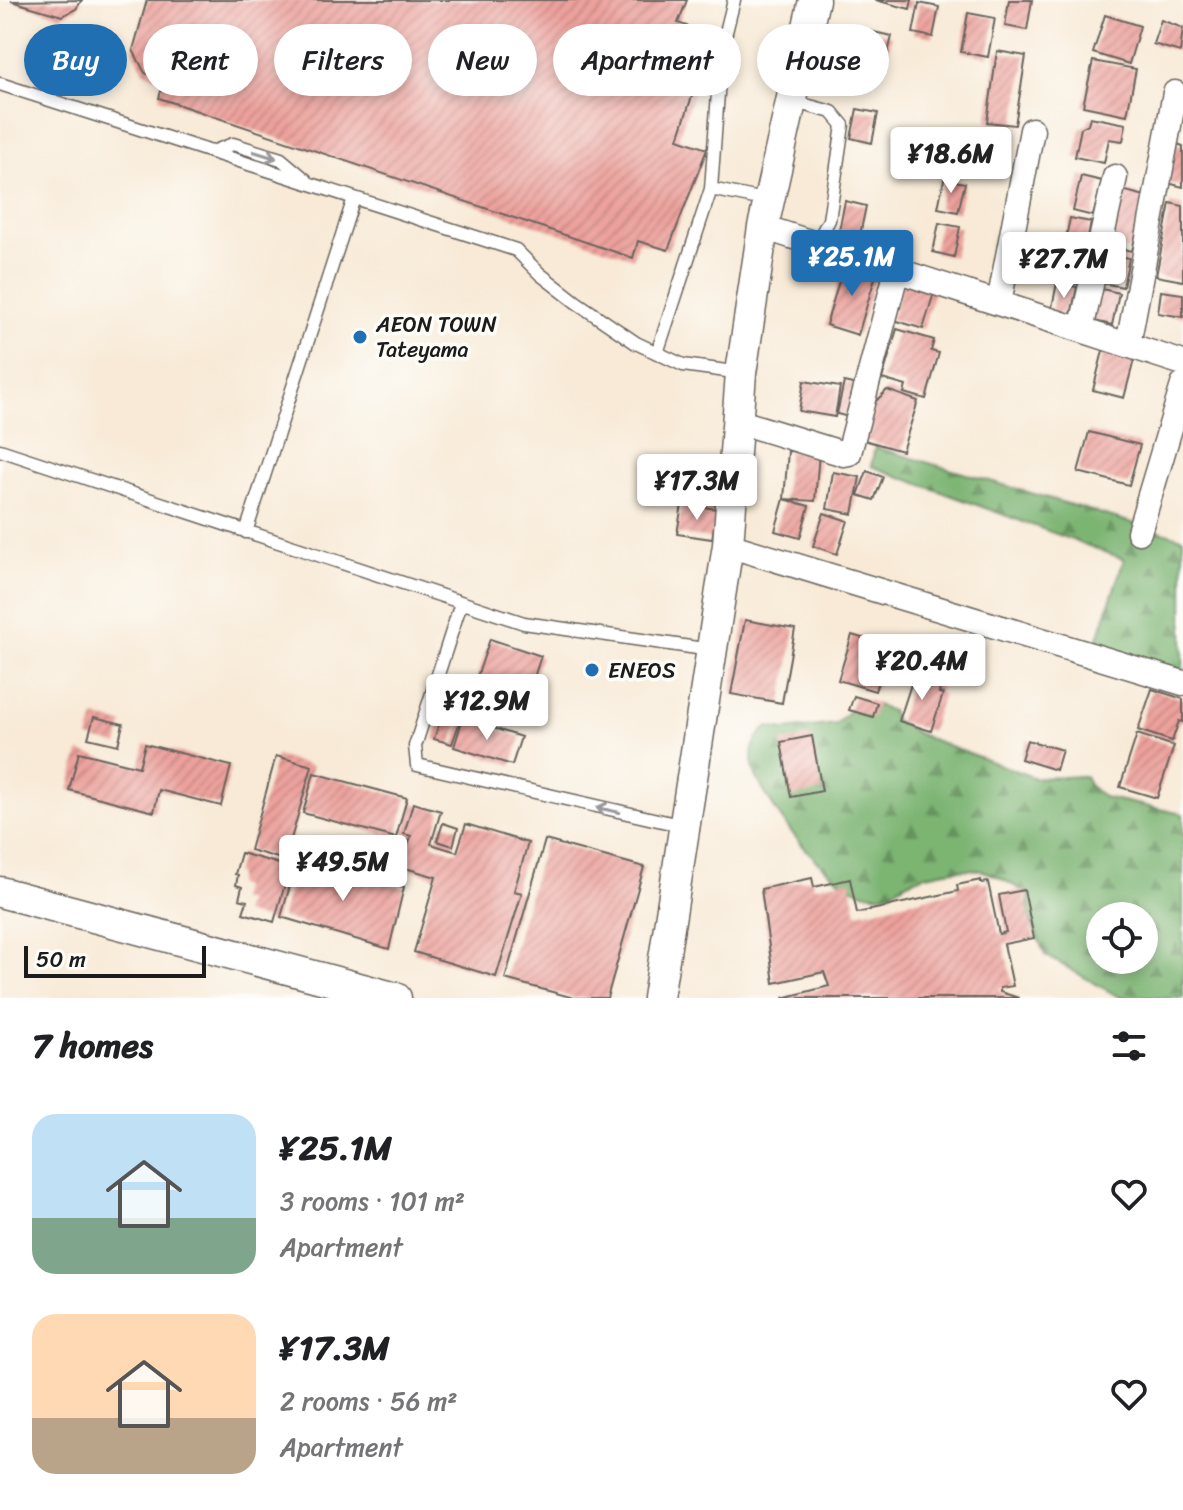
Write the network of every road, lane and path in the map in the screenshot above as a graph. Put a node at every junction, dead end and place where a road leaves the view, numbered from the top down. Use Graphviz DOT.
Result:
graph roads {
  1 [pos="734,0"];
  2 [pos="814,0"];
  3 [pos="0,84"];
  4 [pos="1175,93"];
  5 [pos="791,101"];
  6 [pos="1032,130"];
  7 [pos="1115,177"];
  8 [pos="711,189"];
  9 [pos="354,198"];
  10 [pos="766,214"];
  11 [pos="816,244"];
  12 [pos="897,270"];
  13 [pos="999,303"];
  14 [pos="1081,330"];
  15 [pos="1128,345"];
  16 [pos="657,353"];
  17 [pos="1183,363"];
  18 [pos="741,373"];
  19 [pos="1183,385"];
  20 [pos="737,421"];
  21 [pos="0,450"];
  22 [pos="246,532"];
  23 [pos="1139,532"];
  24 [pos="728,545"];
  25 [pos="461,603"];
  26 [pos="712,650"];
  27 [pos="1183,683"];
  28 [pos="684,826"];
  29 [pos="0,892"];
  30 [pos="396,998"];
  31 [pos="658,998"];
  1 -- 8 [label="lane"];
  2 -- 5 [label="street"];
  3 -- 9 [label="lane"];
  4 -- 15 [label="street"];
  5 -- 10 [label="street"];
  5 -- 11 [label="lane"];
  6 -- 13 [label="street"];
  7 -- 14 [label="street"];
  8 -- 10 [label="lane"];
  8 -- 16 [label="lane"];
  9 -- 16 [label="lane"];
  9 -- 22 [label="lane"];
  10 -- 11 [label="street"];
  10 -- 18 [label="street"];
  11 -- 12 [label="street"];
  12 -- 13 [label="street"];
  12 -- 20 [label="street"];
  13 -- 14 [label="street"];
  14 -- 15 [label="street"];
  15 -- 17 [label="street"];
  16 -- 18 [label="lane"];
  18 -- 20 [label="street"];
  19 -- 23 [label="street"];
  20 -- 24 [label="street"];
  21 -- 22 [label="lane"];
  22 -- 25 [label="lane"];
  24 -- 26 [label="street"];
  24 -- 27 [label="street"];
  25 -- 26 [label="lane"];
  28 -- 25 [label="lane, one-way"];
  26 -- 28 [label="street"];
  28 -- 31 [label="street"];
  29 -- 30 [label="street"];
}
